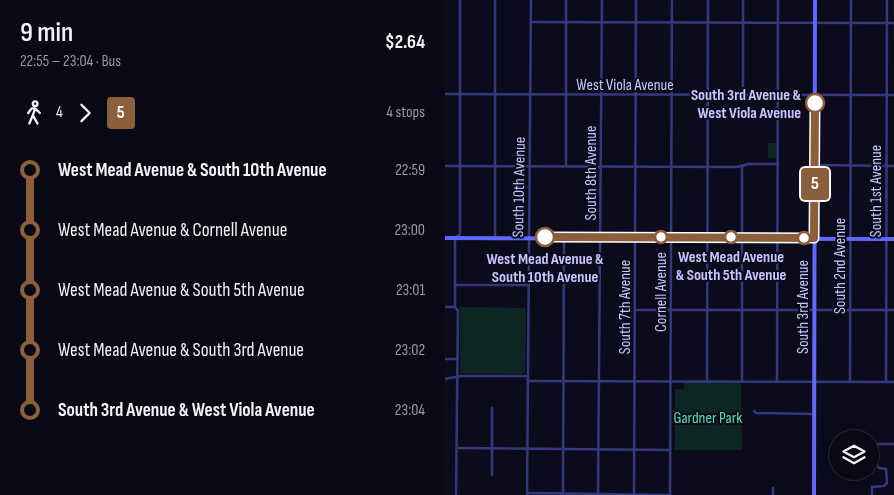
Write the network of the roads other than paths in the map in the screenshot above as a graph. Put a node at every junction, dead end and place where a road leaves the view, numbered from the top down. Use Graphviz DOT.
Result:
graph roads {
  1 [pos="459,0"];
  2 [pos="495,0"];
  3 [pos="531,0"];
  4 [pos="566,0"];
  5 [pos="601,0"];
  6 [pos="636,0"];
  7 [pos="672,0"];
  8 [pos="708,0"];
  9 [pos="743,0"];
  10 [pos="778,0"];
  11 [pos="815,0"];
  12 [pos="851,0"];
  13 [pos="887,0"];
  14 [pos="531,22"];
  15 [pos="851,22"];
  16 [pos="566,23"];
  17 [pos="601,23"];
  18 [pos="636,23"];
  19 [pos="672,23"];
  20 [pos="815,23"];
  21 [pos="887,23"];
  22 [pos="894,23"];
  23 [pos="708,24"];
  24 [pos="743,24"];
  25 [pos="778,24"];
  26 [pos="445,94"];
  27 [pos="460,94"];
  28 [pos="495,94"];
  29 [pos="531,94"];
  30 [pos="601,94"];
  31 [pos="850,94"];
  32 [pos="566,95"];
  33 [pos="636,95"];
  34 [pos="671,95"];
  35 [pos="707,95"];
  36 [pos="743,95"];
  37 [pos="778,95"];
  38 [pos="815,95"];
  39 [pos="886,95"];
  40 [pos="894,95"];
  41 [pos="778,164"];
  42 [pos="815,165"];
  43 [pos="850,165"];
  44 [pos="445,166"];
  45 [pos="460,166"];
  46 [pos="495,166"];
  47 [pos="531,166"];
  48 [pos="566,166"];
  49 [pos="601,166"];
  50 [pos="671,166"];
  51 [pos="743,166"];
  52 [pos="886,166"];
  53 [pos="894,166"];
  54 [pos="635,167"];
  55 [pos="707,167"];
  56 [pos="495,237"];
  57 [pos="530,237"];
  58 [pos="564,237"];
  59 [pos="600,237"];
  60 [pos="635,237"];
  61 [pos="707,237"];
  62 [pos="743,237"];
  63 [pos="445,238"];
  64 [pos="455,238"];
  65 [pos="671,238"];
  66 [pos="778,238"];
  67 [pos="814,238"];
  68 [pos="850,238"];
  69 [pos="886,239"];
  70 [pos="894,239"];
  71 [pos="455,284"];
  72 [pos="527,285"];
  73 [pos="445,307"];
  74 [pos="455,307"];
  75 [pos="635,310"];
  76 [pos="671,310"];
  77 [pos="707,310"];
  78 [pos="741,310"];
  79 [pos="777,310"];
  80 [pos="814,310"];
  81 [pos="850,310"];
  82 [pos="887,310"];
  83 [pos="894,310"];
  84 [pos="445,359"];
  85 [pos="457,360"];
  86 [pos="528,376"];
  87 [pos="457,377"];
  88 [pos="445,379"];
  89 [pos="563,380"];
  90 [pos="599,380"];
  91 [pos="635,380"];
  92 [pos="671,380"];
  93 [pos="707,380"];
  94 [pos="742,380"];
  95 [pos="528,381"];
  96 [pos="777,381"];
  97 [pos="814,381"];
  98 [pos="850,382"];
  99 [pos="886,382"];
  100 [pos="894,382"];
  101 [pos="492,408"];
  102 [pos="754,411"];
  103 [pos="814,414"];
  104 [pos="879,444"];
  105 [pos="894,444"];
  106 [pos="456,448"];
  107 [pos="492,448"];
  108 [pos="528,449"];
  109 [pos="563,450"];
  110 [pos="599,450"];
  111 [pos="635,450"];
  112 [pos="670,450"];
  113 [pos="879,468"];
  114 [pos="492,475"];
  115 [pos="773,488"];
  116 [pos="563,493"];
  117 [pos="527,494"];
  118 [pos="598,494"];
  119 [pos="634,494"];
  120 [pos="456,495"];
  121 [pos="670,495"];
  122 [pos="773,495"];
  123 [pos="814,495"];
  124 [pos="872,495"];
  1 -- 27 [label="street"];
  2 -- 28 [label="street"];
  3 -- 14 [label="street, South 10th Avenue"];
  4 -- 16 [label="street"];
  5 -- 17 [label="street, South 8th Avenue"];
  6 -- 18 [label="street, South 7th Avenue"];
  7 -- 19 [label="street, Cornell Avenue"];
  8 -- 23 [label="street"];
  9 -- 24 [label="street"];
  10 -- 25 [label="street"];
  11 -- 20 [label="street, South 3rd Avenue"];
  12 -- 15 [label="street, South 2nd Avenue"];
  13 -- 21 [label="street, South 1st Avenue"];
  14 -- 16 [label="street"];
  14 -- 29 [label="street, South 10th Avenue"];
  15 -- 20 [label="street"];
  15 -- 21 [label="street"];
  15 -- 31 [label="street, South 2nd Avenue"];
  16 -- 17 [label="street"];
  16 -- 32 [label="street"];
  17 -- 18 [label="street"];
  17 -- 30 [label="street, South 8th Avenue"];
  18 -- 19 [label="street"];
  18 -- 33 [label="street, South 7th Avenue"];
  19 -- 23 [label="street"];
  19 -- 34 [label="street, Cornell Avenue"];
  20 -- 25 [label="street"];
  20 -- 38 [label="street, South 3rd Avenue"];
  21 -- 22 [label="street"];
  21 -- 39 [label="street, South 1st Avenue"];
  23 -- 24 [label="street"];
  23 -- 35 [label="street"];
  24 -- 25 [label="street"];
  24 -- 36 [label="street"];
  25 -- 37 [label="street"];
  26 -- 27 [label="street, West Viola Avenue"];
  27 -- 28 [label="street, West Viola Avenue"];
  27 -- 45 [label="street"];
  28 -- 29 [label="street, West Viola Avenue"];
  28 -- 46 [label="street"];
  29 -- 32 [label="street, West Viola Avenue"];
  29 -- 47 [label="street, South 10th Avenue"];
  30 -- 32 [label="street, West Viola Avenue"];
  30 -- 33 [label="street, West Viola Avenue"];
  30 -- 49 [label="street, South 8th Avenue"];
  31 -- 38 [label="street, West Viola Avenue"];
  31 -- 39 [label="street, West Viola Avenue"];
  31 -- 43 [label="street, South 2nd Avenue"];
  32 -- 48 [label="street"];
  33 -- 34 [label="street, West Viola Avenue"];
  33 -- 54 [label="street, South 7th Avenue"];
  34 -- 35 [label="street, West Viola Avenue"];
  34 -- 50 [label="street, Cornell Avenue"];
  35 -- 36 [label="street, West Viola Avenue"];
  35 -- 55 [label="street"];
  36 -- 37 [label="street, West Viola Avenue"];
  37 -- 38 [label="street, West Viola Avenue"];
  37 -- 41 [label="street"];
  38 -- 42 [label="street, South 3rd Avenue"];
  39 -- 40 [label="street, West Viola Avenue"];
  39 -- 52 [label="street, South 1st Avenue"];
  41 -- 51 [label="street"];
  41 -- 66 [label="street"];
  42 -- 43 [label="street"];
  42 -- 67 [label="street, South 3rd Avenue"];
  43 -- 52 [label="street"];
  43 -- 68 [label="street, South 2nd Avenue"];
  44 -- 45 [label="street"];
  45 -- 46 [label="street"];
  45 -- 64 [label="street"];
  46 -- 47 [label="street"];
  46 -- 56 [label="street"];
  47 -- 48 [label="street"];
  47 -- 57 [label="street, South 10th Avenue"];
  48 -- 49 [label="street"];
  49 -- 54 [label="street"];
  49 -- 59 [label="street, South 8th Avenue"];
  50 -- 54 [label="street"];
  50 -- 55 [label="street"];
  50 -- 65 [label="street, Cornell Avenue"];
  51 -- 55 [label="street"];
  51 -- 62 [label="street"];
  52 -- 53 [label="street"];
  52 -- 69 [label="street, South 1st Avenue"];
  54 -- 60 [label="street, South 7th Avenue"];
  55 -- 61 [label="street"];
  56 -- 57 [label="street"];
  56 -- 64 [label="street"];
  57 -- 58 [label="street"];
  57 -- 72 [label="street, South 10th Avenue"];
  58 -- 59 [label="street"];
  58 -- 89 [label="street"];
  59 -- 60 [label="street"];
  59 -- 90 [label="street, South 8th Avenue"];
  60 -- 65 [label="street"];
  60 -- 75 [label="street, South 7th Avenue"];
  61 -- 62 [label="street"];
  61 -- 65 [label="street"];
  61 -- 77 [label="street"];
  62 -- 66 [label="street"];
  62 -- 78 [label="street"];
  63 -- 64 [label="street"];
  64 -- 71 [label="street"];
  65 -- 76 [label="street, Cornell Avenue"];
  66 -- 67 [label="street"];
  66 -- 79 [label="street"];
  67 -- 68 [label="street"];
  67 -- 80 [label="street, South 3rd Avenue"];
  68 -- 69 [label="street"];
  68 -- 81 [label="street, South 2nd Avenue"];
  69 -- 70 [label="street"];
  69 -- 82 [label="street, South 1st Avenue"];
  71 -- 72 [label="street"];
  71 -- 74 [label="street"];
  72 -- 86 [label="street, South 10th Avenue"];
  73 -- 74 [label="street"];
  74 -- 85 [label="street"];
  75 -- 76 [label="street"];
  75 -- 91 [label="street, South 7th Avenue"];
  76 -- 77 [label="street"];
  76 -- 92 [label="street, Cornell Avenue"];
  77 -- 78 [label="street"];
  77 -- 93 [label="street"];
  78 -- 79 [label="street"];
  78 -- 94 [label="street"];
  79 -- 80 [label="street"];
  79 -- 96 [label="street"];
  80 -- 81 [label="street"];
  80 -- 97 [label="street, South 3rd Avenue"];
  81 -- 82 [label="street"];
  81 -- 98 [label="street, South 2nd Avenue"];
  82 -- 83 [label="street"];
  82 -- 99 [label="street, South 1st Avenue"];
  84 -- 85 [label="street"];
  85 -- 87 [label="street"];
  86 -- 87 [label="street"];
  86 -- 95 [label="street, South 10th Avenue"];
  87 -- 88 [label="street"];
  87 -- 106 [label="street"];
  89 -- 90 [label="street"];
  89 -- 95 [label="street"];
  89 -- 109 [label="street"];
  90 -- 91 [label="street"];
  90 -- 110 [label="street, South 8th Avenue"];
  91 -- 92 [label="street"];
  91 -- 111 [label="street, South 7th Avenue"];
  92 -- 93 [label="street"];
  92 -- 112 [label="street, Cornell Avenue"];
  93 -- 94 [label="street"];
  94 -- 96 [label="street"];
  95 -- 108 [label="street, South 10th Avenue"];
  96 -- 97 [label="street"];
  97 -- 98 [label="street"];
  97 -- 103 [label="street, South 3rd Avenue"];
  98 -- 99 [label="street"];
  99 -- 100 [label="street"];
  101 -- 107 [label="street"];
  102 -- 103 [label="street"];
  103 -- 123 [label="street, South 3rd Avenue"];
  104 -- 105 [label="street"];
  106 -- 107 [label="street"];
  106 -- 120 [label="street"];
  107 -- 108 [label="street"];
  107 -- 114 [label="street"];
  108 -- 109 [label="street"];
  108 -- 117 [label="street, South 10th Avenue"];
  109 -- 110 [label="street"];
  109 -- 116 [label="street"];
  110 -- 111 [label="street"];
  110 -- 118 [label="street, South 8th Avenue"];
  111 -- 112 [label="street"];
  111 -- 119 [label="street, South 7th Avenue"];
  112 -- 121 [label="street, Cornell Avenue"];
  113 -- 124 [label="street"];
  115 -- 122 [label="street"];
  116 -- 117 [label="street"];
  116 -- 118 [label="street"];
  118 -- 119 [label="street"];
  119 -- 121 [label="street"];
}
